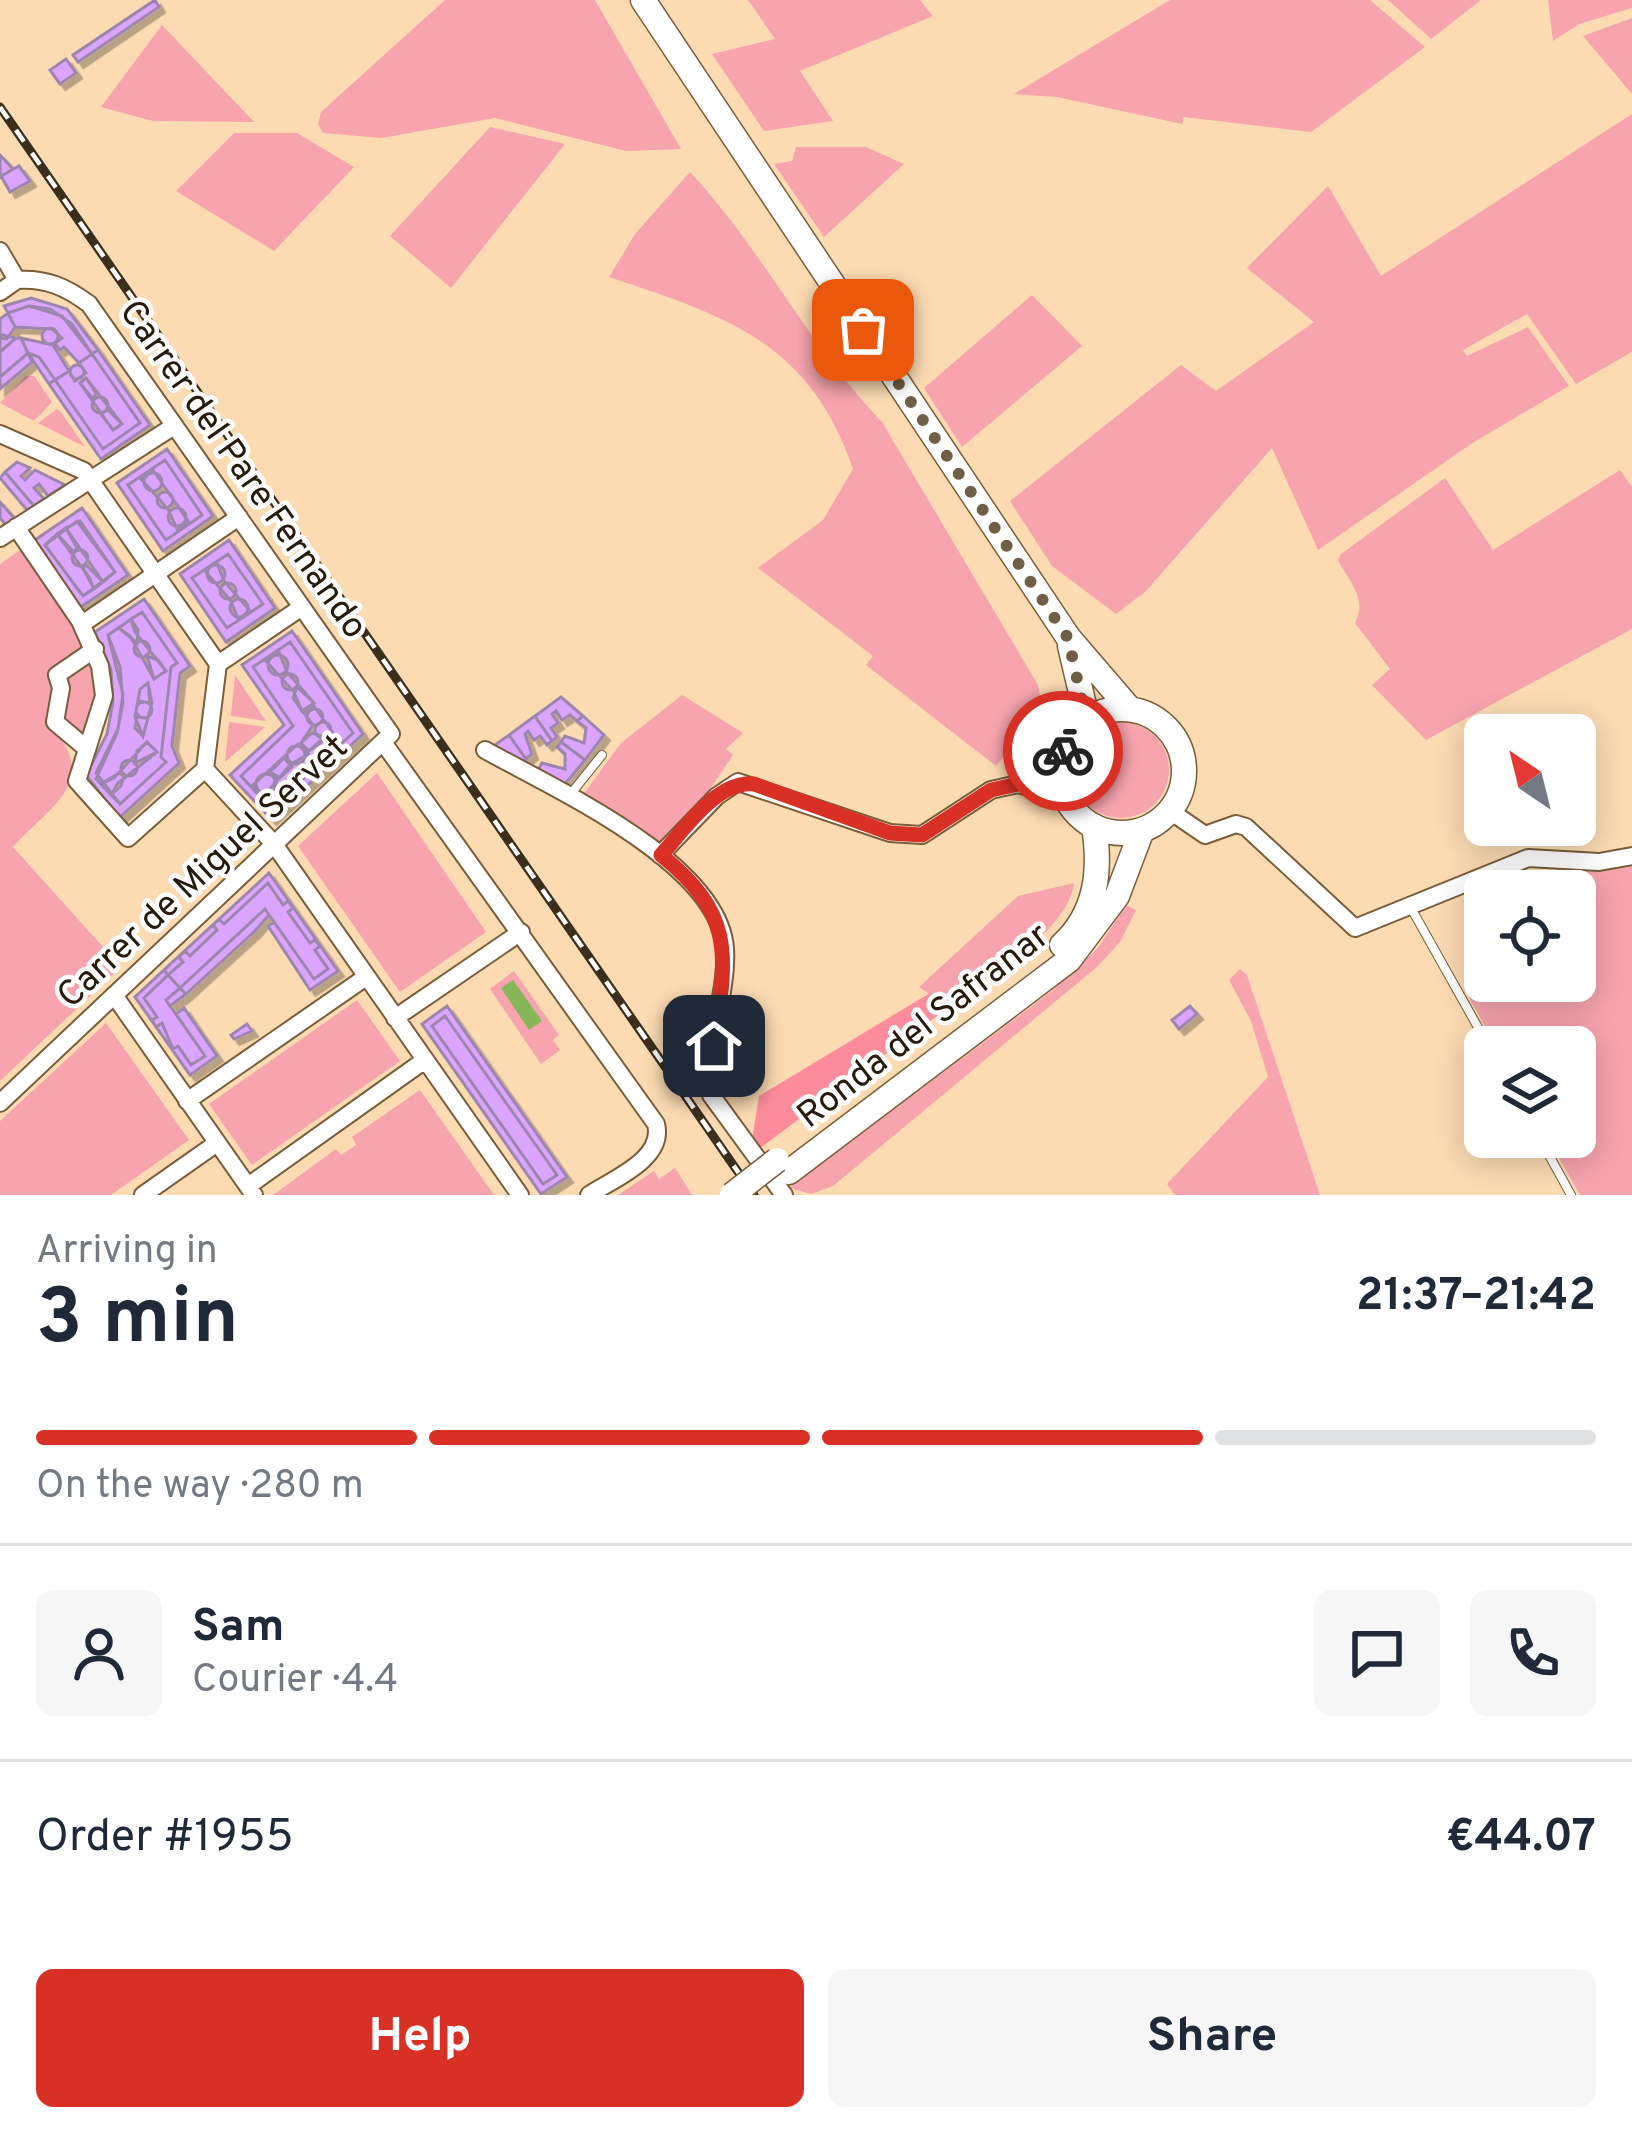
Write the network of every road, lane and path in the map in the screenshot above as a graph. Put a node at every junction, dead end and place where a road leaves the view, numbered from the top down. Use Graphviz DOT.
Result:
graph roads {
  1 [pos="643,0"];
  2 [pos="0,251"];
  3 [pos="17,280"];
  4 [pos="0,292"];
  5 [pos="174,426"];
  6 [pos="0,434"];
  7 [pos="93,483"];
  8 [pos="238,517"];
  9 [pos="8,533"];
  10 [pos="155,574"];
  11 [pos="302,608"];
  12 [pos="82,624"];
  13 [pos="1068,638"];
  14 [pos="95,649"];
  15 [pos="218,664"];
  16 [pos="1129,708"];
  17 [pos="1080,724"];
  18 [pos="388,739"];
  19 [pos="86,748"];
  20 [pos="485,750"];
  21 [pos="602,755"];
  22 [pos="1060,759"];
  23 [pos="205,769"];
  24 [pos="1018,784"];
  25 [pos="567,798"];
  26 [pos="1066,798"];
  27 [pos="1170,811"];
  28 [pos="1094,826"];
  29 [pos="1142,830"];
  30 [pos="274,844"];
  31 [pos="661,855"];
  32 [pos="1632,856"];
  33 [pos="1411,906"];
  34 [pos="521,932"];
  35 [pos="366,977"];
  36 [pos="114,995"];
  37 [pos="395,1018"];
  38 [pos="1477,1026"];
  39 [pos="425,1060"];
  40 [pos="0,1102"];
  41 [pos="187,1102"];
  42 [pos="217,1143"];
  43 [pos="1551,1158"];
  44 [pos="783,1176"];
  45 [pos="251,1191"];
  46 [pos="143,1195"];
  47 [pos="520,1195"];
  48 [pos="589,1195"];
  49 [pos="732,1195"];
  50 [pos="758,1195"];
  51 [pos="1571,1195"];
  1 -- 13 [label="street"];
  2 -- 3 [label="street"];
  3 -- 4 [label="street"];
  3 -- 5 [label="street, Carrer del Pare Fernando"];
  5 -- 7 [label="street"];
  5 -- 8 [label="street, Carrer del Pare Fernando"];
  6 -- 7 [label="street"];
  7 -- 9 [label="street"];
  7 -- 10 [label="street"];
  8 -- 10 [label="street"];
  8 -- 11 [label="street, Carrer del Pare Fernando"];
  9 -- 12 [label="street"];
  10 -- 12 [label="street"];
  10 -- 15 [label="street"];
  11 -- 15 [label="street"];
  11 -- 18 [label="street, Carrer del Pare Fernando"];
  12 -- 14 [label="street"];
  13 -- 16 [label="street"];
  13 -- 17 [label="street"];
  14 -- 19 [label="street"];
  14 -- 19 [label="street"];
  15 -- 23 [label="street"];
  16 -- 17 [label="street"];
  16 -- 27 [label="street"];
  17 -- 22 [label="street"];
  18 -- 30 [label="street, Carrer de Miguel Servet"];
  18 -- 34 [label="street, Carrer del Pare Fernando"];
  19 -- 23 [label="street"];
  20 -- 25 [label="street"];
  21 -- 25 [label="lane"];
  22 -- 24 [label="street"];
  22 -- 26 [label="street"];
  23 -- 30 [label="street"];
  24 -- 26 [label="street"];
  24 -- 31 [label="street"];
  25 -- 31 [label="street"];
  26 -- 28 [label="street"];
  27 -- 29 [label="street"];
  27 -- 33 [label="street"];
  28 -- 29 [label="street"];
  28 -- 44 [label="street, Ronda del Safranar"];
  29 -- 44 [label="street, Ronda del Safranar"];
  30 -- 35 [label="street"];
  30 -- 36 [label="street, Carrer de Miguel Servet"];
  31 -- 44 [label="street"];
  32 -- 33 [label="street"];
  33 -- 38 [label="lane"];
  34 -- 37 [label="street"];
  34 -- 48 [label="street, Carrer del Pare Fernando"];
  35 -- 37 [label="street"];
  35 -- 41 [label="street"];
  36 -- 40 [label="street, Carrer de Miguel Servet"];
  36 -- 41 [label="street"];
  37 -- 39 [label="street"];
  39 -- 45 [label="street"];
  39 -- 47 [label="street"];
  41 -- 42 [label="street"];
  42 -- 45 [label="street"];
  42 -- 46 [label="street"];
  43 -- 51 [label="lane"];
  44 -- 49 [label="street, Ronda del Safranar, bridge"];
  44 -- 50 [label="street, Ronda del Safranar"];
}
